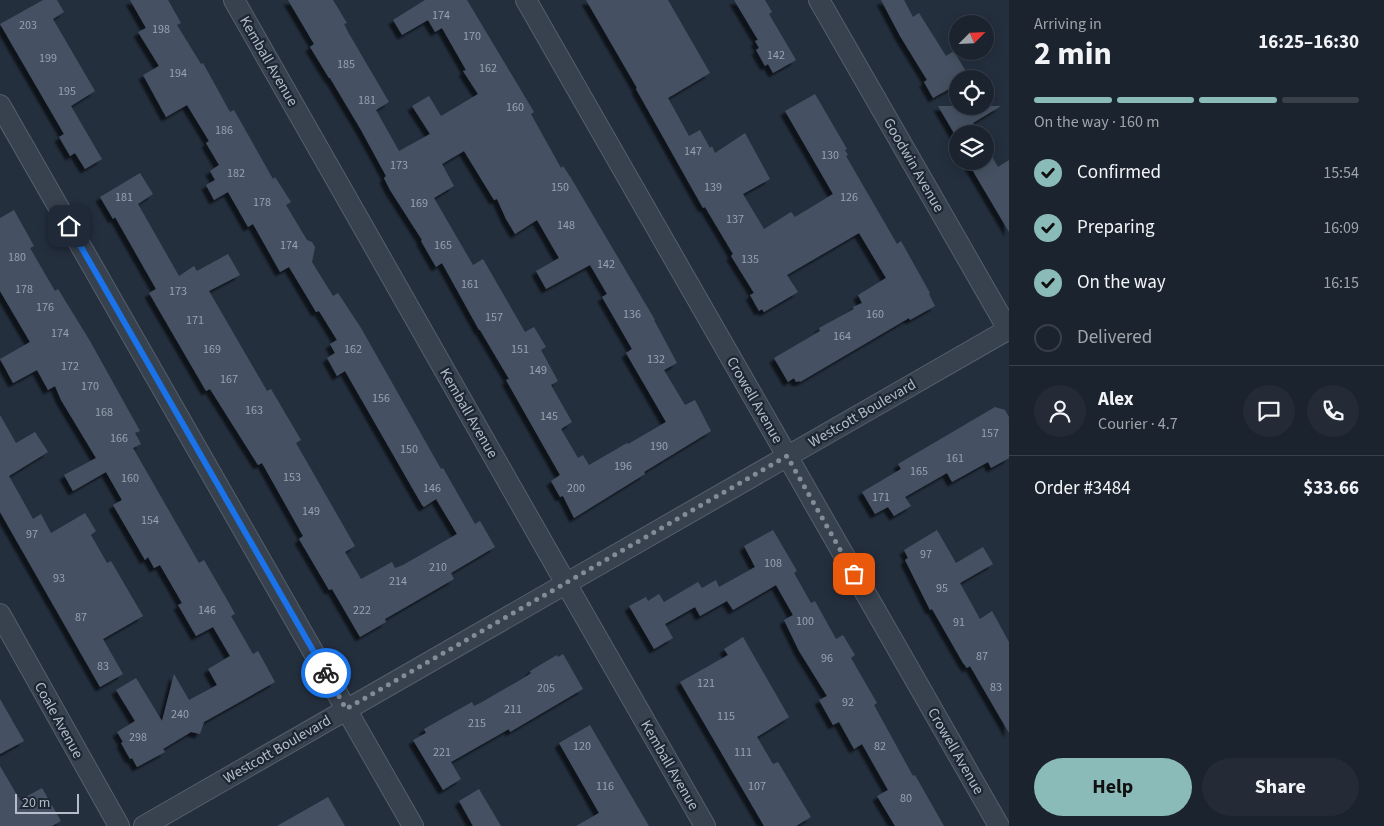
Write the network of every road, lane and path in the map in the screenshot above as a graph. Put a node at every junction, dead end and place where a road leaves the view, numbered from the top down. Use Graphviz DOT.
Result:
graph roads {
  1 [pos="234,0"];
  2 [pos="526,0"];
  3 [pos="819,0"];
  4 [pos="0,105"];
  5 [pos="1009,330"];
  6 [pos="787,456"];
  7 [pos="565,584"];
  8 [pos="0,614"];
  9 [pos="346,709"];
  10 [pos="119,826"];
  11 [pos="144,826"];
  12 [pos="413,826"];
  13 [pos="705,826"];
  14 [pos="999,826"];
  1 -- 7 [label="street, Kemball Avenue"];
  2 -- 6 [label="street, Crowell Avenue"];
  3 -- 5 [label="street, Goodwin Avenue"];
  4 -- 9 [label="street"];
  5 -- 6 [label="street, Westcott Boulevard"];
  6 -- 7 [label="street, Westcott Boulevard"];
  6 -- 14 [label="street, Crowell Avenue"];
  7 -- 9 [label="street, Westcott Boulevard"];
  7 -- 13 [label="street, Kemball Avenue"];
  8 -- 10 [label="street, Coale Avenue"];
  9 -- 11 [label="street, Westcott Boulevard"];
  9 -- 12 [label="street"];
}
